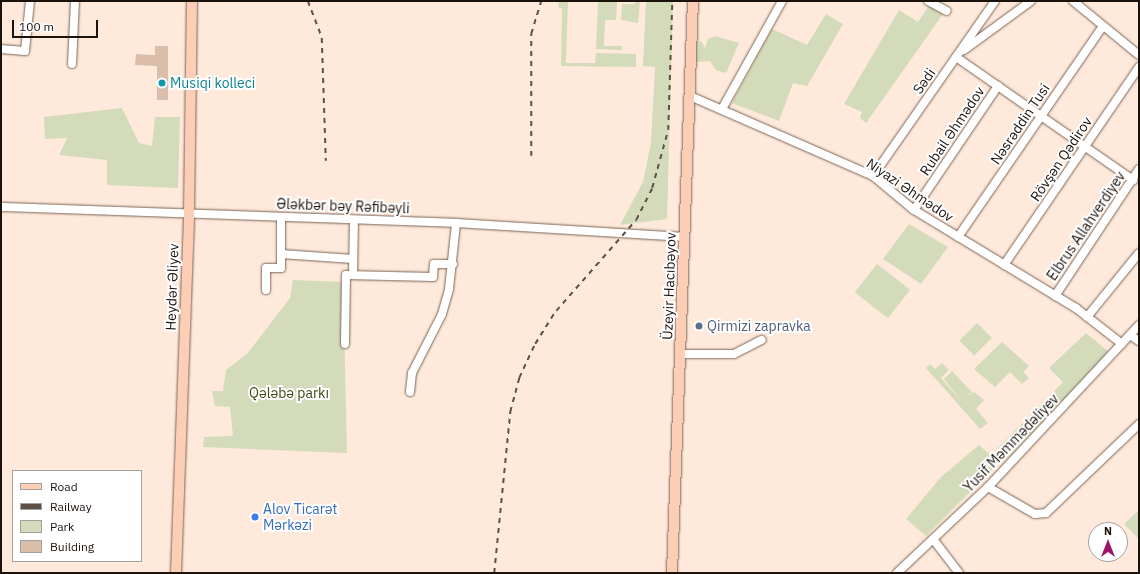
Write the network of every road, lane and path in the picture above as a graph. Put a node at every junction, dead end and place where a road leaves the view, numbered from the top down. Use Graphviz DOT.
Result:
graph roads {
  1 [pos="30,1"];
  2 [pos="75,1"];
  3 [pos="192,1"];
  4 [pos="694,1"];
  5 [pos="782,1"];
  6 [pos="928,1"];
  7 [pos="995,1"];
  8 [pos="1031,1"];
  9 [pos="1073,1"];
  10 [pos="947,11"];
  11 [pos="1103,26"];
  12 [pos="1,49"];
  13 [pos="957,55"];
  14 [pos="1139,55"];
  15 [pos="72,64"];
  16 [pos="1139,68"];
  17 [pos="998,86"];
  18 [pos="690,96"];
  19 [pos="722,110"];
  20 [pos="1041,117"];
  21 [pos="1084,147"];
  22 [pos="1139,169"];
  23 [pos="874,176"];
  24 [pos="1133,180"];
  25 [pos="1,207"];
  26 [pos="914,210"];
  27 [pos="189,213"];
  28 [pos="281,217"];
  29 [pos="354,220"];
  30 [pos="456,223"];
  31 [pos="685,237"];
  32 [pos="958,238"];
  33 [pos="1139,253"];
  34 [pos="281,254"];
  35 [pos="354,258"];
  36 [pos="453,264"];
  37 [pos="1004,265"];
  38 [pos="353,275"];
  39 [pos="266,290"];
  40 [pos="1055,296"];
  41 [pos="1088,318"];
  42 [pos="1139,325"];
  43 [pos="1130,335"];
  44 [pos="762,340"];
  45 [pos="1139,341"];
  46 [pos="345,344"];
  47 [pos="1122,344"];
  48 [pos="680,354"];
  49 [pos="410,392"];
  50 [pos="1139,424"];
  51 [pos="988,487"];
  52 [pos="933,539"];
  53 [pos="176,573"];
  54 [pos="672,573"];
  55 [pos="897,573"];
  56 [pos="959,573"];
  1 -- 12 [label="street"];
  2 -- 15 [label="street"];
  3 -- 27 [label="main road, Heydər Əliyev"];
  4 -- 18 [label="main road, Üzeyir Hacıbəyov"];
  5 -- 19 [label="street"];
  6 -- 10 [label="street"];
  7 -- 13 [label="street, Sədi"];
  8 -- 13 [label="street"];
  9 -- 11 [label="street"];
  11 -- 14 [label="street"];
  11 -- 20 [label="street, Nəsrəddin Tusi"];
  13 -- 17 [label="street"];
  13 -- 23 [label="street, Sədi"];
  16 -- 21 [label="street, Rövşən Qədirov"];
  17 -- 20 [label="street"];
  17 -- 26 [label="street, Rubail Əhmədov"];
  18 -- 19 [label="street, Niyazi Əhmədov"];
  18 -- 31 [label="main road, Üzeyir Hacıbəyov"];
  19 -- 23 [label="street, Niyazi Əhmədov"];
  20 -- 21 [label="street"];
  20 -- 32 [label="street, Nəsrəddin Tusi"];
  21 -- 24 [label="street"];
  21 -- 37 [label="street, Rövşən Qədirov"];
  22 -- 24 [label="street, Elbrus Allahverdiyev"];
  23 -- 26 [label="street, Niyazi Əhmədov"];
  24 -- 40 [label="street, Elbrus Allahverdiyev"];
  25 -- 27 [label="street, Ələkbər bəy Rəfibəyli"];
  26 -- 32 [label="street, Niyazi Əhmədov"];
  27 -- 28 [label="street, Ələkbər bəy Rəfibəyli"];
  27 -- 53 [label="main road, Heydər Əliyev"];
  28 -- 29 [label="street, Ələkbər bəy Rəfibəyli"];
  28 -- 34 [label="street"];
  29 -- 30 [label="street, Ələkbər bəy Rəfibəyli"];
  29 -- 35 [label="street"];
  30 -- 31 [label="street, Ələkbər bəy Rəfibəyli"];
  30 -- 36 [label="street"];
  31 -- 48 [label="main road, Üzeyir Hacıbəyov"];
  32 -- 37 [label="street, Niyazi Əhmədov"];
  33 -- 41 [label="street"];
  34 -- 35 [label="street"];
  34 -- 39 [label="street"];
  35 -- 38 [label="street"];
  36 -- 38 [label="street"];
  36 -- 49 [label="street"];
  37 -- 40 [label="street, Niyazi Əhmədov"];
  38 -- 46 [label="street"];
  40 -- 41 [label="street, Niyazi Əhmədov"];
  41 -- 47 [label="street, Niyazi Əhmədov"];
  42 -- 43 [label="street, Yusif Məmmədəliyev"];
  43 -- 45 [label="street"];
  43 -- 47 [label="street, Yusif Məmmədəliyev"];
  44 -- 48 [label="street"];
  47 -- 51 [label="street, Yusif Məmmədəliyev"];
  48 -- 54 [label="main road, Üzeyir Hacıbəyov"];
  50 -- 51 [label="street"];
  51 -- 52 [label="street, Yusif Məmmədəliyev"];
  52 -- 55 [label="street, Yusif Məmmədəliyev"];
  52 -- 56 [label="street"];
}
